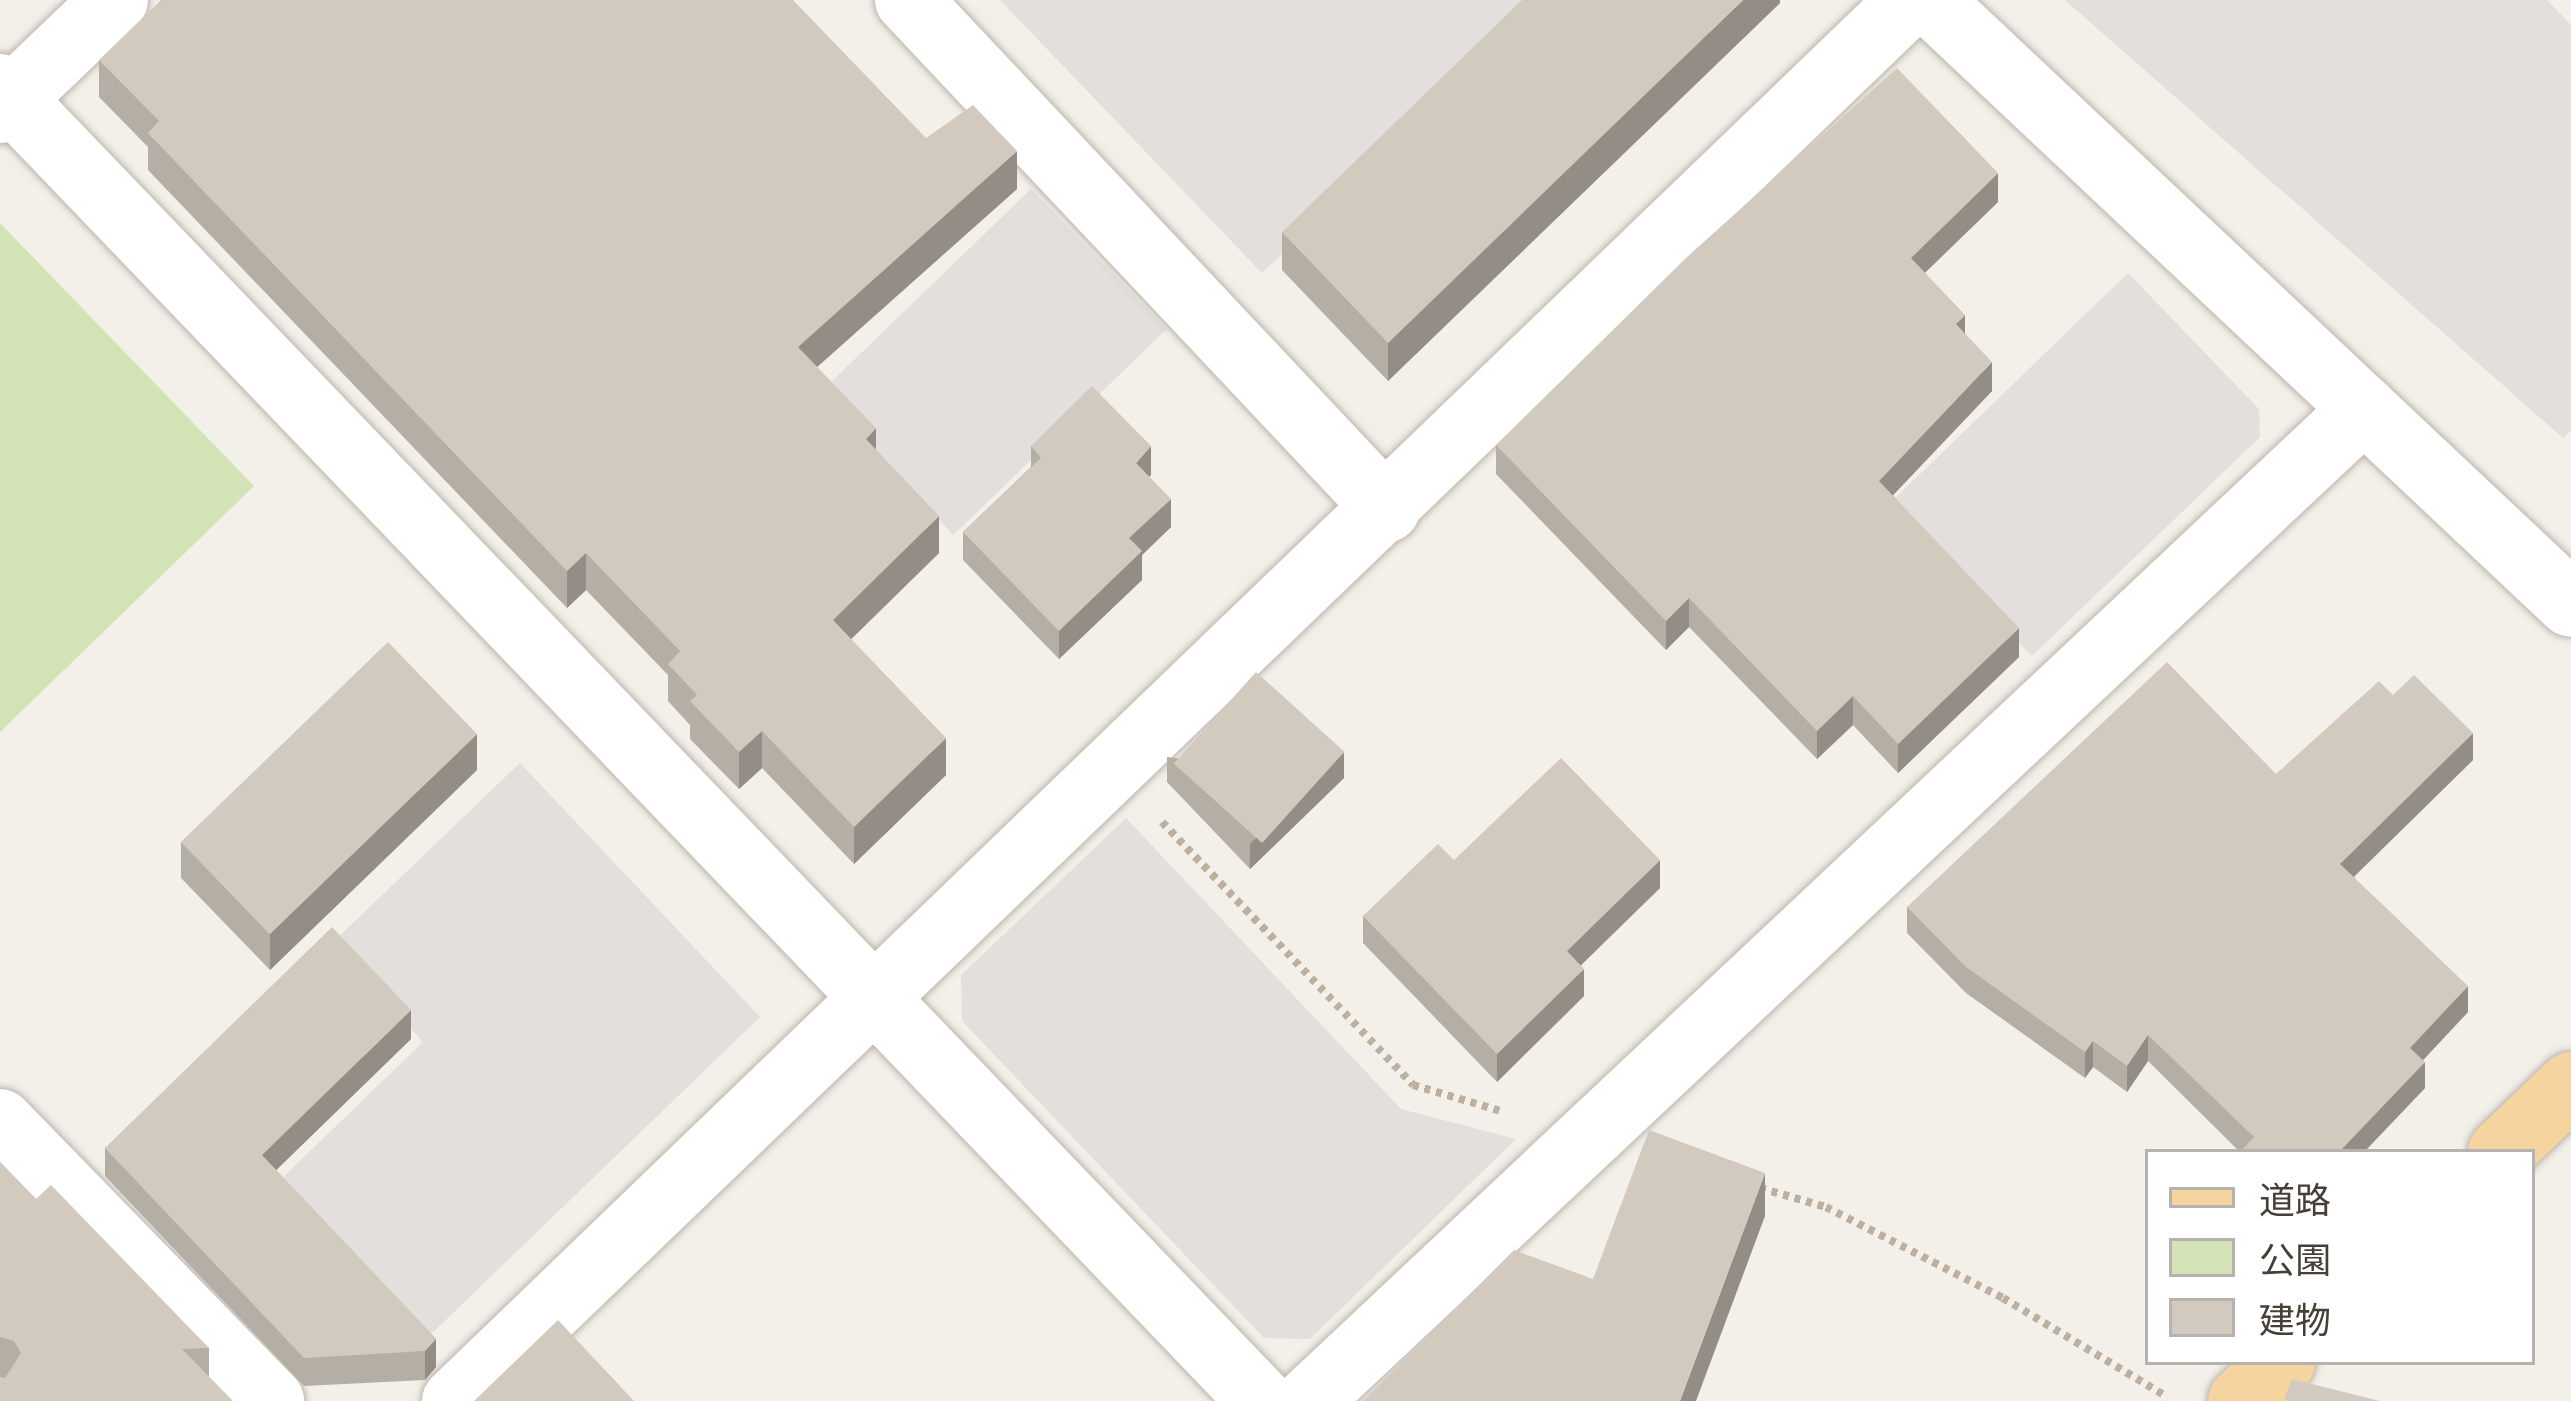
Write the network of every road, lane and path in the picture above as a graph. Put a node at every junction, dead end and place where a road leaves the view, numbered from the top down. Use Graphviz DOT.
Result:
graph roads {
  1 [pos="115,0"];
  2 [pos="908,0"];
  3 [pos="1911,0"];
  4 [pos="1929,0"];
  5 [pos="4,99"];
  6 [pos="2364,409"];
  7 [pos="1387,509"];
  8 [pos="2571,604"];
  9 [pos="871,995"];
  10 [pos="2571,1084"];
  11 [pos="0,1122"];
  12 [pos="2504,1149"];
  13 [pos="2279,1365"];
  14 [pos="271,1401"];
  15 [pos="455,1401"];
  16 [pos="1261,1401"];
  17 [pos="1308,1401"];
  18 [pos="2241,1401"];
  1 -- 5 [label="street"];
  2 -- 7 [label="street"];
  3 -- 7 [label="street"];
  4 -- 6 [label="street"];
  5 -- 9 [label="street"];
  6 -- 8 [label="street"];
  6 -- 17 [label="street"];
  7 -- 9 [label="street"];
  9 -- 15 [label="street"];
  9 -- 16 [label="street"];
  10 -- 12 [label="main road"];
  11 -- 14 [label="street"];
  13 -- 18 [label="main road"];
}
